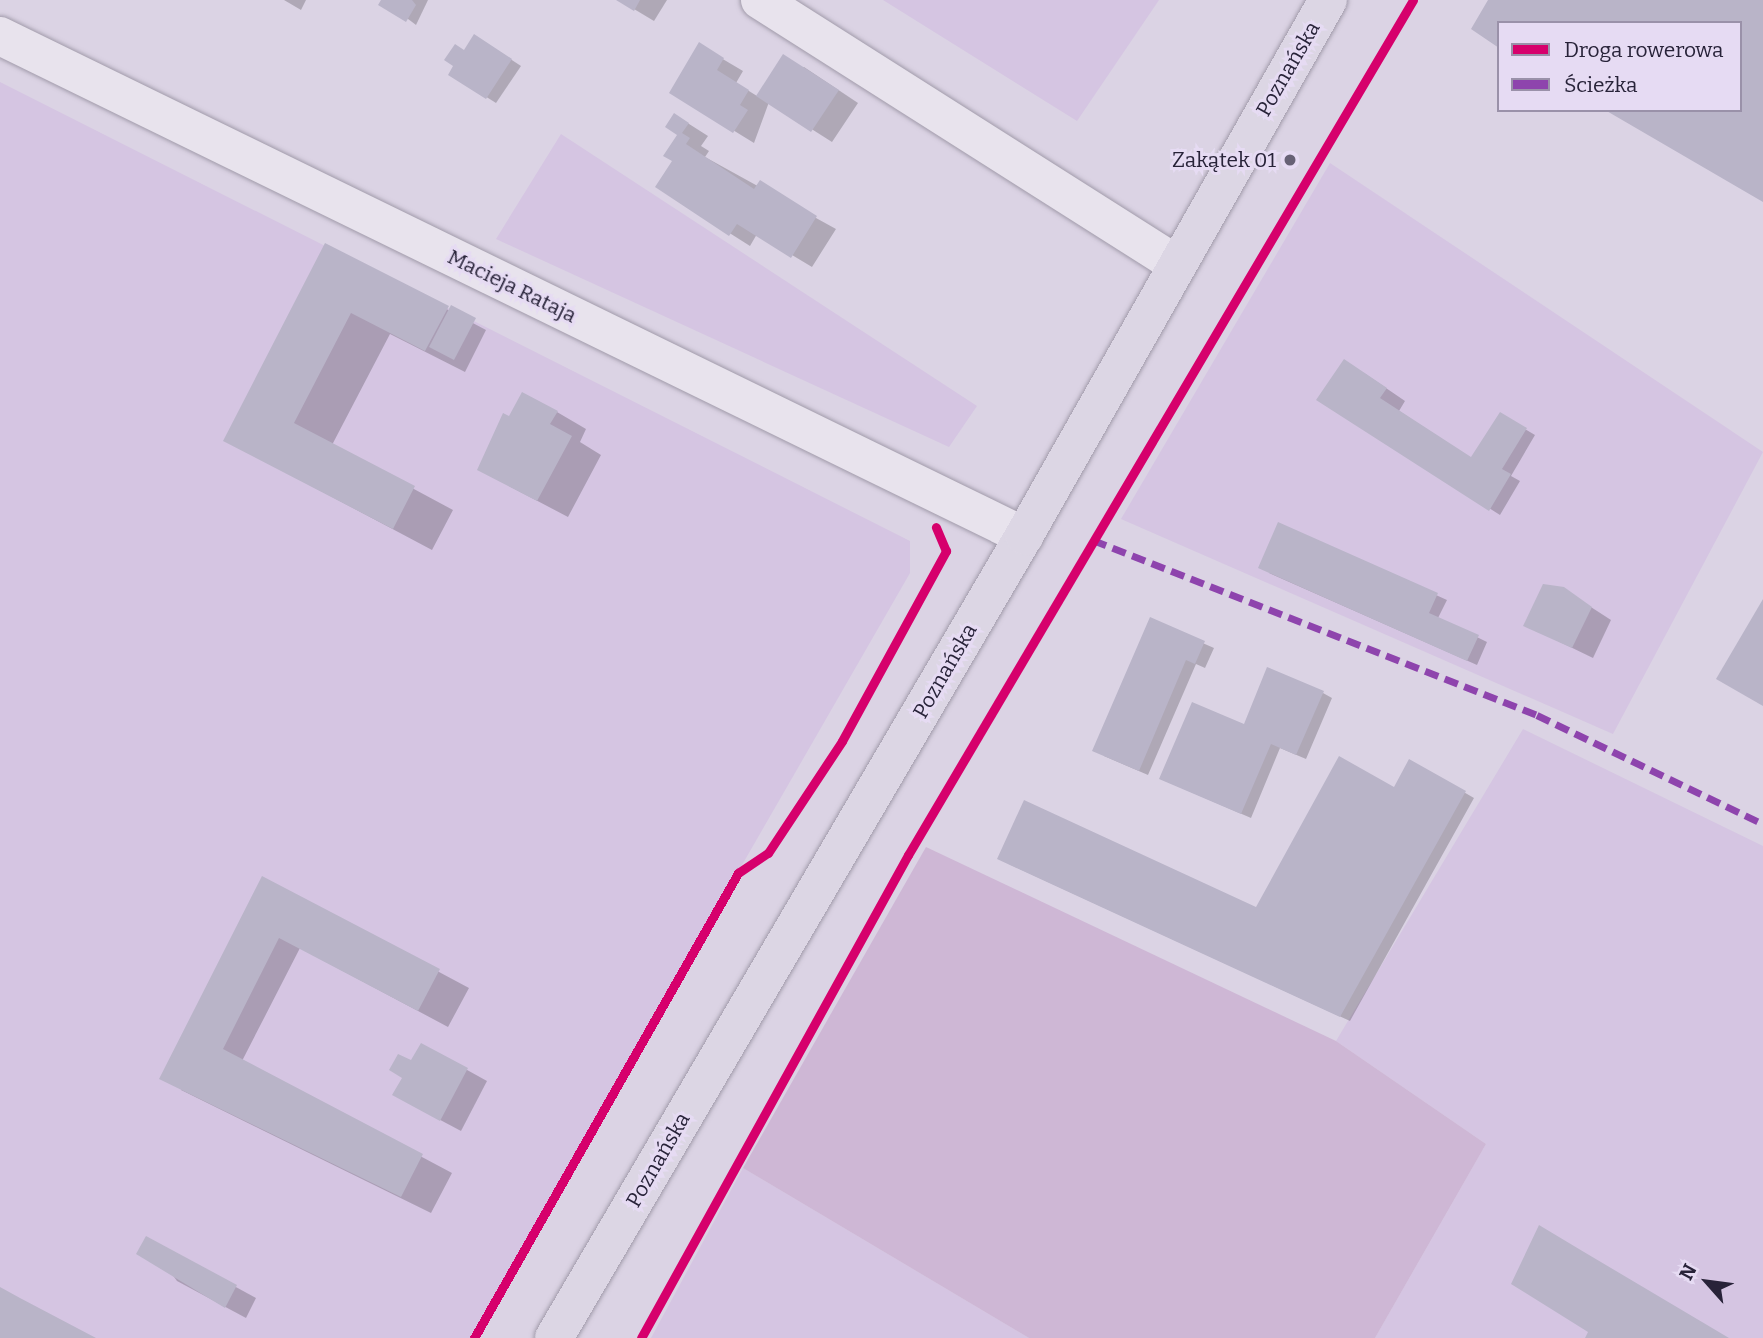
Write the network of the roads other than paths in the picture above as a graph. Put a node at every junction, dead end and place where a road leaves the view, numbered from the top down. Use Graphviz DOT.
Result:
graph roads {
  1 [pos="761,0"];
  2 [pos="1328,0"];
  3 [pos="0,36"];
  4 [pos="1174,263"];
  5 [pos="1024,536"];
  6 [pos="554,1338"];
  1 -- 4 [label="street"];
  2 -- 4 [label="main road, Poznańska"];
  3 -- 5 [label="street, Macieja Rataja"];
  4 -- 5 [label="main road, Poznańska"];
  5 -- 6 [label="main road, Poznańska"];
}
